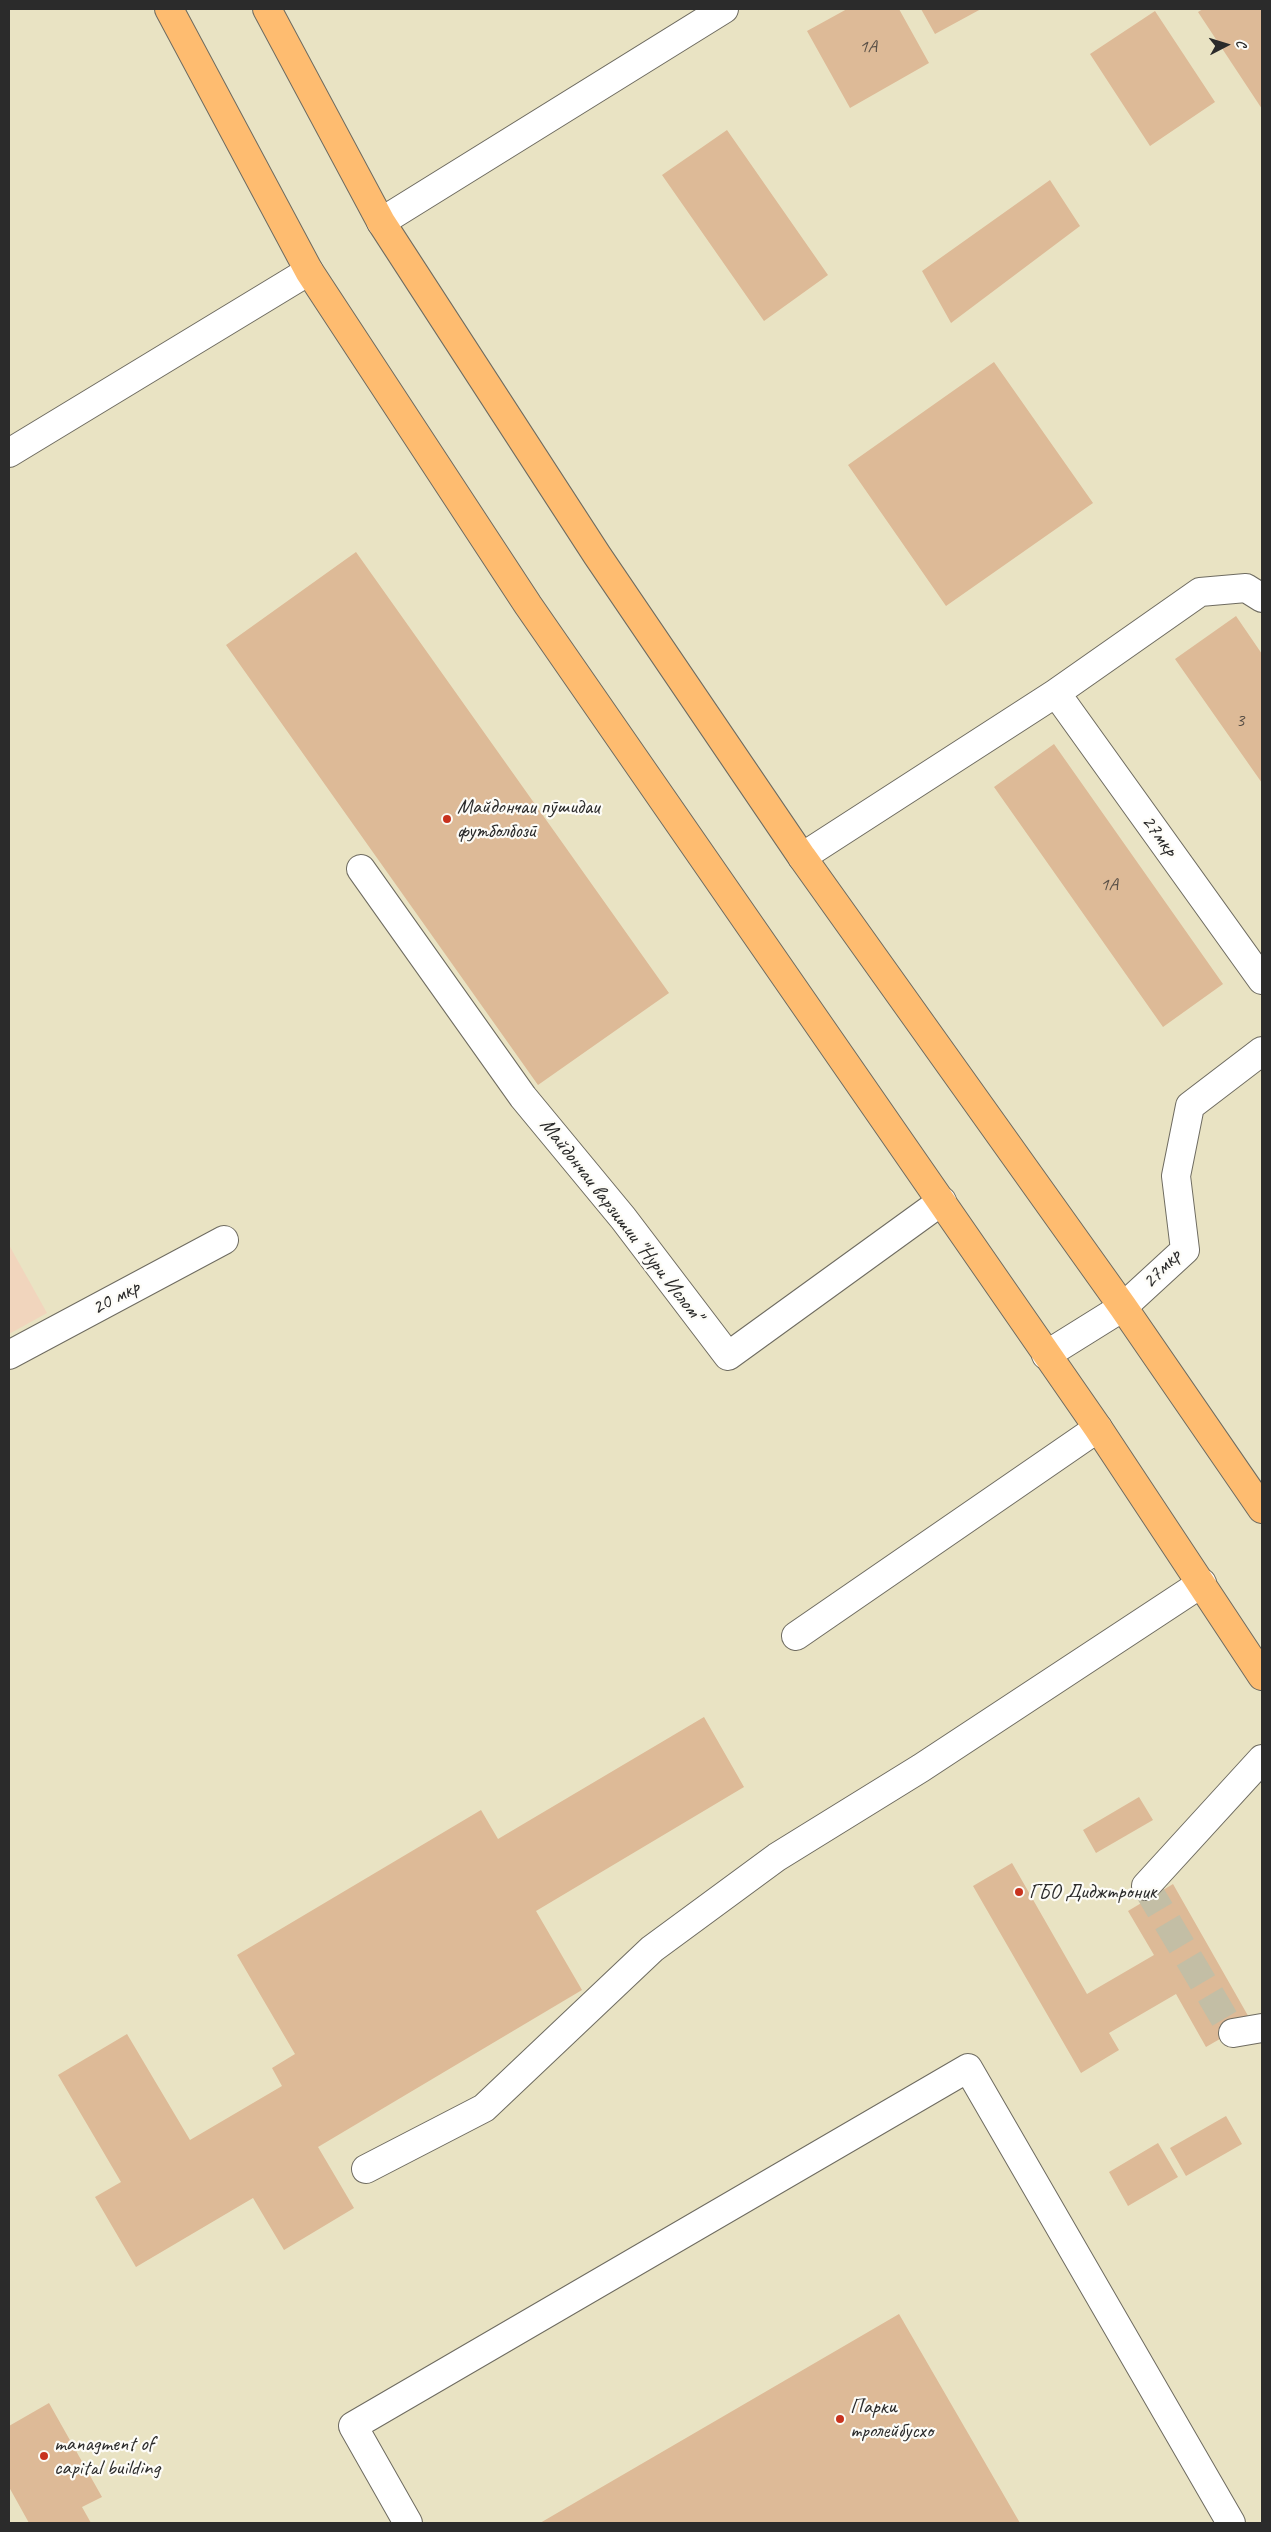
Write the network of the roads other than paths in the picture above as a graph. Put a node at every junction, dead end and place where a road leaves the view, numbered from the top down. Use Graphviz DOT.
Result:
graph roads {
  1 [pos="170,9"];
  2 [pos="267,9"];
  3 [pos="724,9"];
  4 [pos="381,222"];
  5 [pos="309,270"];
  6 [pos="9,453"];
  7 [pos="1262,598"];
  8 [pos="1056,693"];
  9 [pos="802,858"];
  10 [pos="361,869"];
  11 [pos="1262,980"];
  12 [pos="1262,1051"];
  13 [pos="942,1202"];
  14 [pos="224,1240"];
  15 [pos="1123,1306"];
  16 [pos="9,1355"];
  17 [pos="1046,1355"];
  18 [pos="1098,1428"];
  19 [pos="1262,1509"];
  20 [pos="1202,1583"];
  21 [pos="796,1636"];
  22 [pos="1262,1676"];
  23 [pos="1262,1759"];
  24 [pos="1146,1886"];
  25 [pos="1262,2028"];
  26 [pos="1233,2033"];
  27 [pos="366,2169"];
  28 [pos="408,2523"];
  29 [pos="1231,2523"];
  1 -- 5 [label="highway"];
  2 -- 4 [label="highway"];
  3 -- 4 [label="street"];
  4 -- 9 [label="highway"];
  5 -- 6 [label="street"];
  5 -- 13 [label="highway"];
  7 -- 8 [label="street"];
  8 -- 9 [label="street"];
  8 -- 11 [label="street, 27мкр"];
  9 -- 15 [label="highway"];
  10 -- 13 [label="street, Майдончаи варзишии \"Нури Ислом\""];
  12 -- 15 [label="street, 27мкр"];
  13 -- 17 [label="highway"];
  14 -- 16 [label="street, 20 мкр"];
  15 -- 17 [label="street"];
  15 -- 19 [label="highway"];
  17 -- 18 [label="highway"];
  18 -- 20 [label="highway"];
  18 -- 21 [label="street"];
  20 -- 22 [label="highway"];
  20 -- 27 [label="street"];
  23 -- 24 [label="street"];
  25 -- 26 [label="street"];
  28 -- 29 [label="street"];
}
